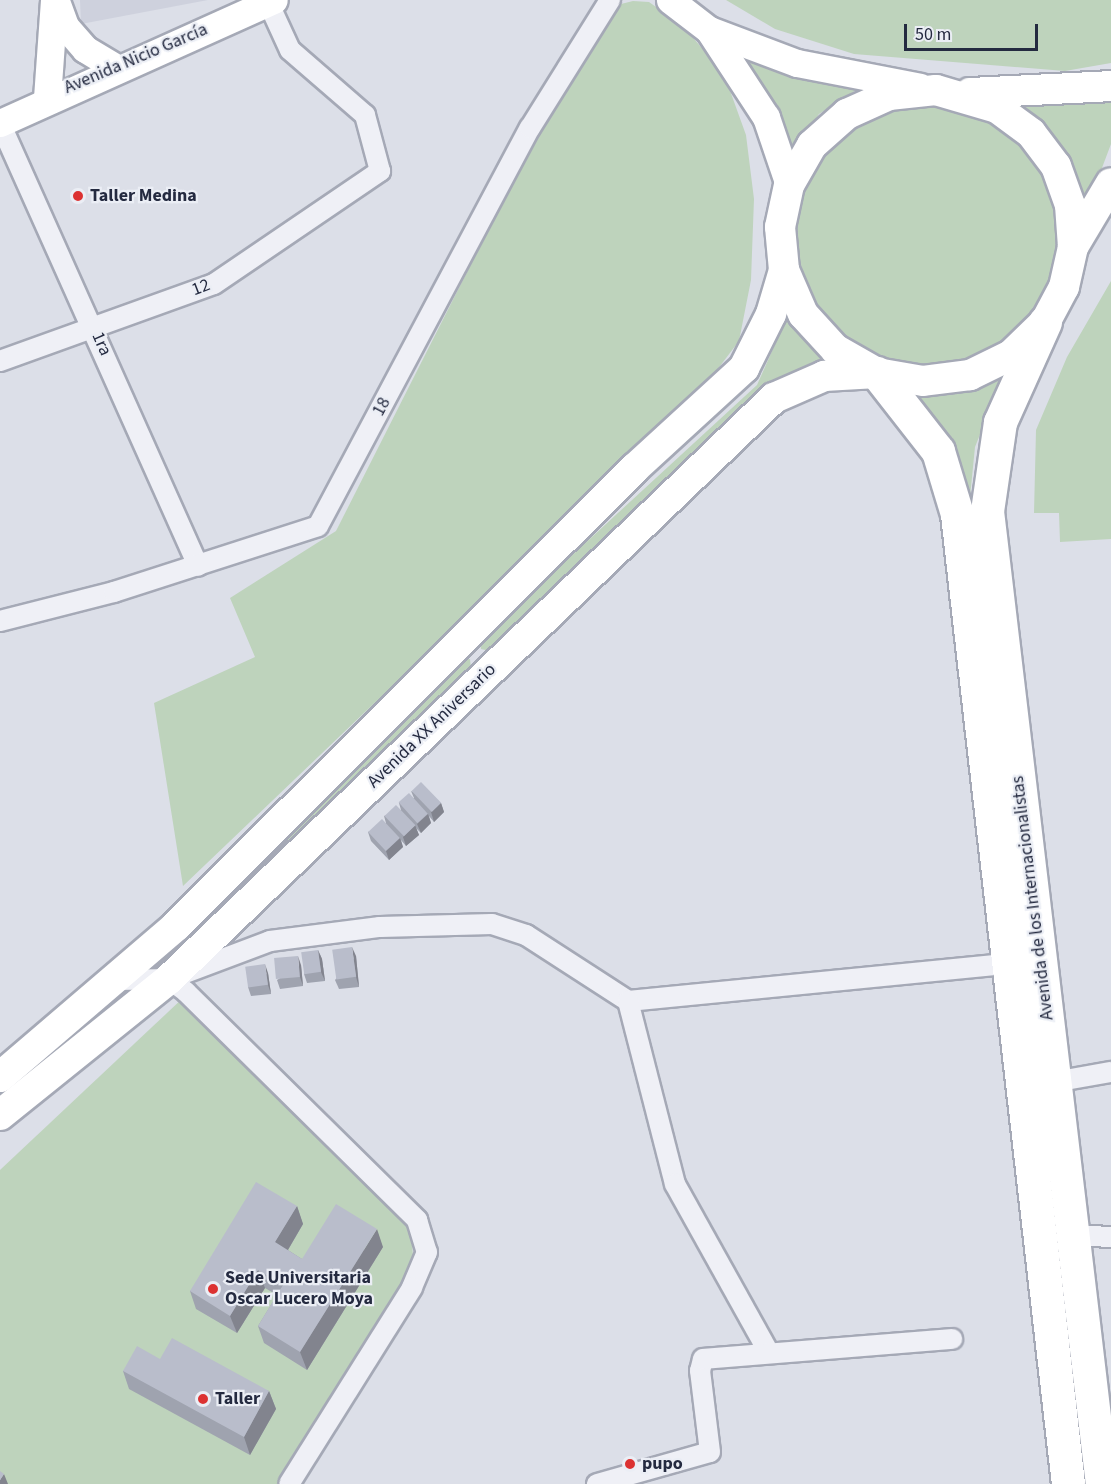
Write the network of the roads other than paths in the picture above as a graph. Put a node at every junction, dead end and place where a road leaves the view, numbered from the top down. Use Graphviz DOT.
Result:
graph roads {
  1 [pos="55,0"];
  2 [pos="610,0"];
  3 [pos="670,0"];
  4 [pos="271,1"];
  5 [pos="709,30"];
  6 [pos="117,68"];
  7 [pos="1111,86"];
  8 [pos="947,92"];
  9 [pos="47,98"];
  10 [pos="0,123"];
  11 [pos="1111,183"];
  12 [pos="789,185"];
  13 [pos="1073,247"];
  14 [pos="784,270"];
  15 [pos="1045,322"];
  16 [pos="93,326"];
  17 [pos="0,361"];
  18 [pos="877,373"];
  19 [pos="198,566"];
  20 [pos="0,621"];
  21 [pos="1024,962"];
  22 [pos="169,979"];
  23 [pos="117,980"];
  24 [pos="628,1001"];
  25 [pos="1111,1072"];
  26 [pos="0,1077"];
  27 [pos="1054,1082"];
  28 [pos="0,1115"];
  29 [pos="1072,1236"];
  30 [pos="1111,1238"];
  31 [pos="952,1339"];
  32 [pos="768,1351"];
  33 [pos="289,1484"];
  34 [pos="597,1484"];
  35 [pos="1068,1484"];
  36 [pos="1102,1484"];
  1 -- 6 [label="main road"];
  1 -- 9 [label="main road"];
  2 -- 19 [label="street, 18"];
  3 -- 5 [label="main road"];
  4 -- 6 [label="main road, Avenida Nicio García"];
  4 -- 16 [label="street, 12"];
  5 -- 8 [label="main road"];
  5 -- 12 [label="main road"];
  6 -- 9 [label="main road, Avenida Nicio García"];
  7 -- 8 [label="main road"];
  8 -- 12 [label="main road"];
  8 -- 13 [label="main road"];
  9 -- 10 [label="main road, Avenida Nicio García"];
  10 -- 16 [label="street, 1ra"];
  11 -- 13 [label="main road"];
  12 -- 14 [label="main road"];
  13 -- 15 [label="main road"];
  14 -- 18 [label="main road"];
  14 -- 23 [label="main road"];
  15 -- 18 [label="main road"];
  15 -- 21 [label="highway, Avenida de los Internacionalistas"];
  16 -- 17 [label="street, 12"];
  16 -- 19 [label="street, 1ra"];
  18 -- 21 [label="highway, Avenida de los Internacionalistas"];
  18 -- 22 [label="main road, Avenida XX Aniversario"];
  19 -- 20 [label="street, 18"];
  21 -- 24 [label="street"];
  21 -- 27 [label="highway, Avenida de los Internacionalistas"];
  21 -- 35 [label="highway, Avenida de los Internacionalistas"];
  22 -- 23 [label="street"];
  22 -- 24 [label="street"];
  22 -- 28 [label="main road, Avenida XX Aniversario"];
  22 -- 33 [label="street"];
  23 -- 26 [label="main road"];
  24 -- 32 [label="street"];
  25 -- 27 [label="street"];
  27 -- 29 [label="highway, Avenida de los Internacionalistas"];
  29 -- 30 [label="street"];
  29 -- 36 [label="highway, Avenida de los Internacionalistas"];
  31 -- 32 [label="street"];
  32 -- 34 [label="street"];
}
